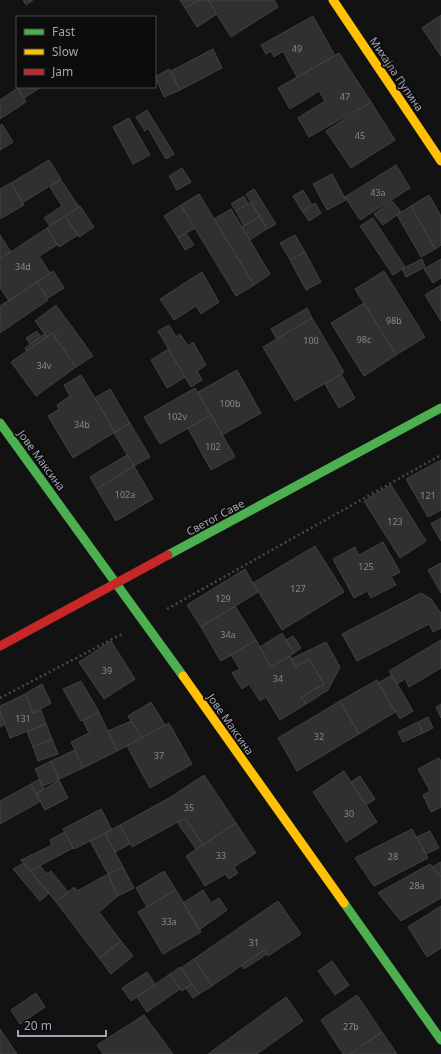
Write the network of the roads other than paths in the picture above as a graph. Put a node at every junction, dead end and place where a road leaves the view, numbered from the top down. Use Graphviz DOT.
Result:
graph roads {
  1 [pos="333,0"];
  2 [pos="441,161"];
  3 [pos="441,408"];
  4 [pos="0,422"];
  5 [pos="116,583"];
  6 [pos="0,646"];
  7 [pos="441,1040"];
  1 -- 2 [label="street, Михајла Пупина"];
  3 -- 5 [label="street, Светог Саве"];
  4 -- 5 [label="street, Јове Максина"];
  5 -- 6 [label="street, Светог Саве"];
  5 -- 7 [label="street, Јове Максина"];
}
